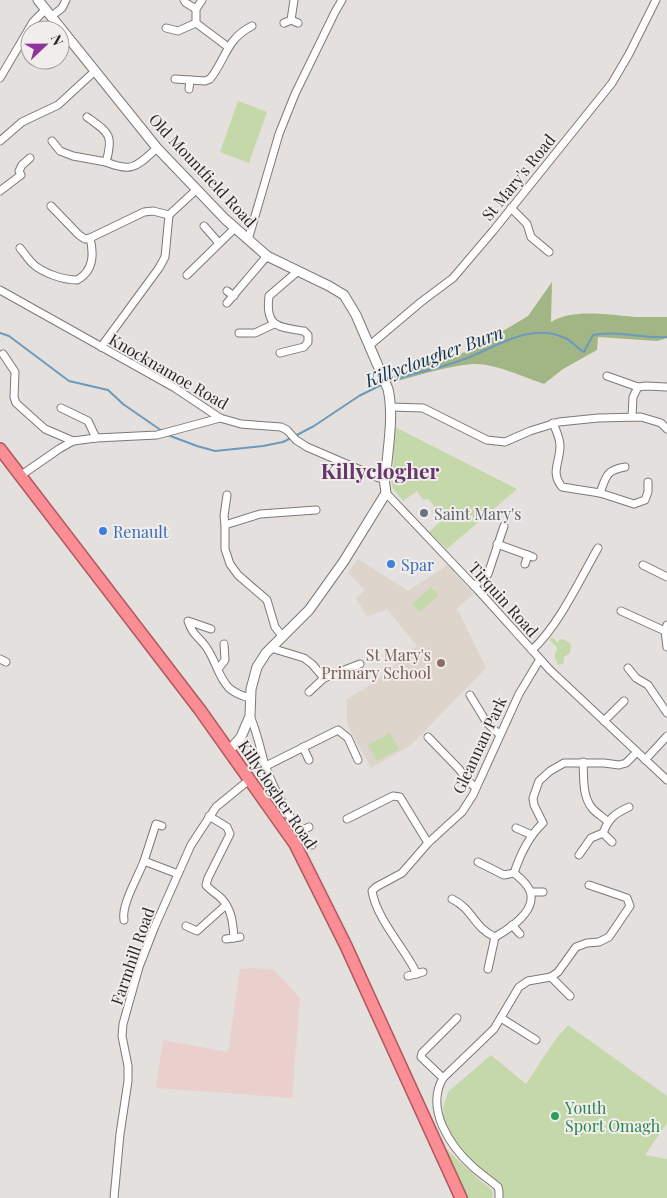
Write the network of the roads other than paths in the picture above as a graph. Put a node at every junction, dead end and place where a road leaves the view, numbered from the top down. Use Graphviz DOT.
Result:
graph roads {
  1 [pos="38,0"];
  2 [pos="66,0"];
  3 [pos="184,0"];
  4 [pos="202,0"];
  5 [pos="294,0"];
  6 [pos="342,0"];
  7 [pos="656,0"];
  8 [pos="196,9"];
  9 [pos="49,12"];
  10 [pos="291,22"];
  11 [pos="196,23"];
  12 [pos="252,26"];
  13 [pos="166,28"];
  14 [pos="228,47"];
  15 [pos="96,71"];
  16 [pos="0,78"];
  17 [pos="175,79"];
  18 [pos="190,80"];
  19 [pos="189,89"];
  20 [pos="87,117"];
  21 [pos="0,141"];
  22 [pos="52,141"];
  23 [pos="157,148"];
  24 [pos="30,158"];
  25 [pos="106,162"];
  26 [pos="196,190"];
  27 [pos="0,191"];
  28 [pos="51,206"];
  29 [pos="512,208"];
  30 [pos="169,215"];
  31 [pos="204,226"];
  32 [pos="235,228"];
  33 [pos="90,238"];
  34 [pos="248,240"];
  35 [pos="219,243"];
  36 [pos="20,248"];
  37 [pos="549,252"];
  38 [pos="267,256"];
  39 [pos="298,271"];
  40 [pos="187,275"];
  41 [pos="0,290"];
  42 [pos="227,303"];
  43 [pos="274,324"];
  44 [pos="238,333"];
  45 [pos="370,345"];
  46 [pos="101,348"];
  47 [pos="280,353"];
  48 [pos="3,354"];
  49 [pos="607,376"];
  50 [pos="638,387"];
  51 [pos="667,388"];
  52 [pos="390,407"];
  53 [pos="60,408"];
  54 [pos="632,417"];
  55 [pos="220,418"];
  56 [pos="553,423"];
  57 [pos="667,429"];
  58 [pos="96,438"];
  59 [pos="73,441"];
  60 [pos="1,452"];
  61 [pos="625,467"];
  62 [pos="20,476"];
  63 [pos="384,478"];
  64 [pos="648,482"];
  65 [pos="386,493"];
  66 [pos="600,493"];
  67 [pos="226,495"];
  68 [pos="316,510"];
  69 [pos="225,525"];
  70 [pos="504,526"];
  71 [pos="497,544"];
  72 [pos="598,548"];
  73 [pos="525,564"];
  74 [pos="643,565"];
  75 [pos="667,577"];
  76 [pos="474,586"];
  77 [pos="621,611"];
  78 [pos="666,628"];
  79 [pos="211,629"];
  80 [pos="283,636"];
  81 [pos="224,644"];
  82 [pos="667,647"];
  83 [pos="271,648"];
  84 [pos="532,650"];
  85 [pos="540,659"];
  86 [pos="360,664"];
  87 [pos="628,668"];
  88 [pos="218,669"];
  89 [pos="324,678"];
  90 [pos="310,692"];
  91 [pos="470,696"];
  92 [pos="250,698"];
  93 [pos="624,702"];
  94 [pos="667,713"];
  95 [pos="250,716"];
  96 [pos="604,721"];
  97 [pos="499,734"];
  98 [pos="667,736"];
  99 [pos="428,737"];
  100 [pos="303,747"];
  101 [pos="229,751"];
  102 [pos="637,752"];
  103 [pos="309,760"];
  104 [pos="358,760"];
  105 [pos="645,760"];
  106 [pos="583,762"];
  107 [pos="266,766"];
  108 [pos="249,780"];
  109 [pos="667,780"];
  110 [pos="475,787"];
  111 [pos="629,807"];
  112 [pos="209,816"];
  113 [pos="347,819"];
  114 [pos="608,821"];
  115 [pos="162,826"];
  116 [pos="309,827"];
  117 [pos="516,828"];
  118 [pos="299,832"];
  119 [pos="603,833"];
  120 [pos="532,835"];
  121 [pos="612,842"];
  122 [pos="428,843"];
  123 [pos="312,845"];
  124 [pos="578,855"];
  125 [pos="144,861"];
  126 [pos="478,862"];
  127 [pos="514,873"];
  128 [pos="178,874"];
  129 [pos="589,885"];
  130 [pos="531,892"];
  131 [pos="543,892"];
  132 [pos="452,899"];
  133 [pos="226,905"];
  134 [pos="124,920"];
  135 [pos="512,925"];
  136 [pos="186,926"];
  137 [pos="520,934"];
  138 [pos="495,937"];
  139 [pos="233,938"];
  140 [pos="488,969"];
  141 [pos="408,976"];
  142 [pos="551,977"];
  143 [pos="570,996"];
  144 [pos="456,1018"];
  145 [pos="501,1018"];
  146 [pos="536,1040"];
  147 [pos="443,1078"];
  148 [pos="114,1198"];
  149 [pos="462,1198"];
  150 [pos="499,1198"];
  1 -- 9 [label="street, Old Mountfield Road"];
  2 -- 9 [label="street"];
  3 -- 8 [label="street"];
  4 -- 8 [label="street"];
  5 -- 10 [label="street"];
  6 -- 34 [label="street"];
  7 -- 29 [label="street, St Mary's Road"];
  8 -- 11 [label="street"];
  9 -- 15 [label="street, Old Mountfield Road"];
  9 -- 16 [label="street"];
  11 -- 13 [label="street"];
  11 -- 14 [label="street"];
  12 -- 14 [label="street"];
  14 -- 18 [label="street"];
  15 -- 21 [label="street"];
  15 -- 23 [label="street, Old Mountfield Road"];
  17 -- 18 [label="street"];
  18 -- 19 [label="street"];
  20 -- 25 [label="street"];
  22 -- 25 [label="street"];
  23 -- 25 [label="street"];
  23 -- 26 [label="street, Old Mountfield Road"];
  24 -- 27 [label="street"];
  26 -- 30 [label="street"];
  26 -- 32 [label="street, Old Mountfield Road"];
  28 -- 33 [label="street"];
  29 -- 37 [label="street"];
  29 -- 45 [label="street, St Mary's Road"];
  30 -- 33 [label="street"];
  30 -- 46 [label="street"];
  31 -- 35 [label="street"];
  32 -- 34 [label="street, Old Mountfield Road"];
  32 -- 35 [label="street"];
  33 -- 36 [label="street"];
  34 -- 38 [label="street, Old Mountfield Road"];
  35 -- 40 [label="street"];
  38 -- 39 [label="street, Old Mountfield Road"];
  38 -- 42 [label="street"];
  39 -- 43 [label="street"];
  39 -- 45 [label="street, Old Mountfield Road"];
  41 -- 46 [label="street, Knocknamoe Road"];
  43 -- 44 [label="street"];
  43 -- 47 [label="street"];
  45 -- 52 [label="street, Old Mountfield Road"];
  46 -- 55 [label="street, Knocknamoe Road"];
  48 -- 59 [label="street"];
  49 -- 50 [label="street"];
  50 -- 51 [label="street"];
  50 -- 54 [label="street"];
  52 -- 56 [label="street"];
  52 -- 63 [label="street, Old Mountfield Road"];
  53 -- 58 [label="street"];
  54 -- 56 [label="street"];
  54 -- 57 [label="street"];
  55 -- 58 [label="street"];
  55 -- 63 [label="street, Knocknamoe Road"];
  56 -- 66 [label="street"];
  58 -- 59 [label="street"];
  59 -- 62 [label="street"];
  60 -- 62 [label="highway, Killyclogher Road"];
  61 -- 66 [label="street"];
  62 -- 101 [label="highway, Killyclogher Road"];
  63 -- 65 [label="street, Old Mountfield Road"];
  64 -- 66 [label="street"];
  65 -- 76 [label="street, Tirquin Road"];
  65 -- 80 [label="street"];
  67 -- 69 [label="street"];
  68 -- 69 [label="street"];
  69 -- 80 [label="street"];
  70 -- 71 [label="street"];
  71 -- 73 [label="street"];
  71 -- 76 [label="street"];
  72 -- 84 [label="street"];
  74 -- 75 [label="street"];
  76 -- 84 [label="street, Tirquin Road"];
  77 -- 78 [label="street"];
  78 -- 82 [label="street"];
  79 -- 88 [label="street"];
  80 -- 83 [label="street"];
  81 -- 88 [label="street"];
  83 -- 89 [label="street"];
  83 -- 92 [label="street"];
  84 -- 85 [label="street, Tirquin Road"];
  85 -- 96 [label="street, Tirquin Road"];
  85 -- 97 [label="street, Gleannan Park"];
  86 -- 89 [label="street"];
  87 -- 94 [label="street"];
  88 -- 92 [label="street"];
  89 -- 90 [label="street"];
  91 -- 97 [label="street"];
  92 -- 95 [label="street"];
  93 -- 96 [label="street"];
  95 -- 101 [label="street"];
  95 -- 107 [label="street"];
  96 -- 102 [label="street, Tirquin Road"];
  97 -- 110 [label="street, Gleannan Park"];
  98 -- 105 [label="street"];
  99 -- 110 [label="street"];
  100 -- 103 [label="street"];
  100 -- 104 [label="street"];
  100 -- 107 [label="street"];
  101 -- 108 [label="highway, Killyclogher Road"];
  102 -- 105 [label="street, Tirquin Road"];
  102 -- 106 [label="street"];
  105 -- 109 [label="street, Tirquin Road"];
  106 -- 114 [label="street"];
  106 -- 120 [label="street"];
  107 -- 118 [label="street"];
  108 -- 112 [label="street, Farmhill Road"];
  108 -- 149 [label="highway, Killyclogher Road"];
  110 -- 122 [label="street, Gleannan Park"];
  111 -- 114 [label="street"];
  112 -- 128 [label="street, Farmhill Road"];
  112 -- 133 [label="street"];
  113 -- 122 [label="street"];
  114 -- 119 [label="street"];
  115 -- 125 [label="street"];
  116 -- 118 [label="street"];
  117 -- 120 [label="street"];
  118 -- 123 [label="street"];
  119 -- 121 [label="street"];
  119 -- 124 [label="street"];
  120 -- 127 [label="street"];
  122 -- 141 [label="street, Gleannan Park"];
  125 -- 128 [label="street"];
  125 -- 134 [label="street"];
  126 -- 127 [label="street"];
  127 -- 130 [label="street"];
  128 -- 148 [label="street, Farmhill Road"];
  129 -- 142 [label="street"];
  130 -- 131 [label="street"];
  130 -- 135 [label="street"];
  132 -- 138 [label="street"];
  133 -- 136 [label="street"];
  133 -- 139 [label="street"];
  135 -- 137 [label="street"];
  135 -- 138 [label="street"];
  138 -- 140 [label="street"];
  142 -- 143 [label="street"];
  142 -- 145 [label="street"];
  144 -- 147 [label="street"];
  145 -- 146 [label="street"];
  145 -- 147 [label="street"];
  147 -- 150 [label="street"];
}
